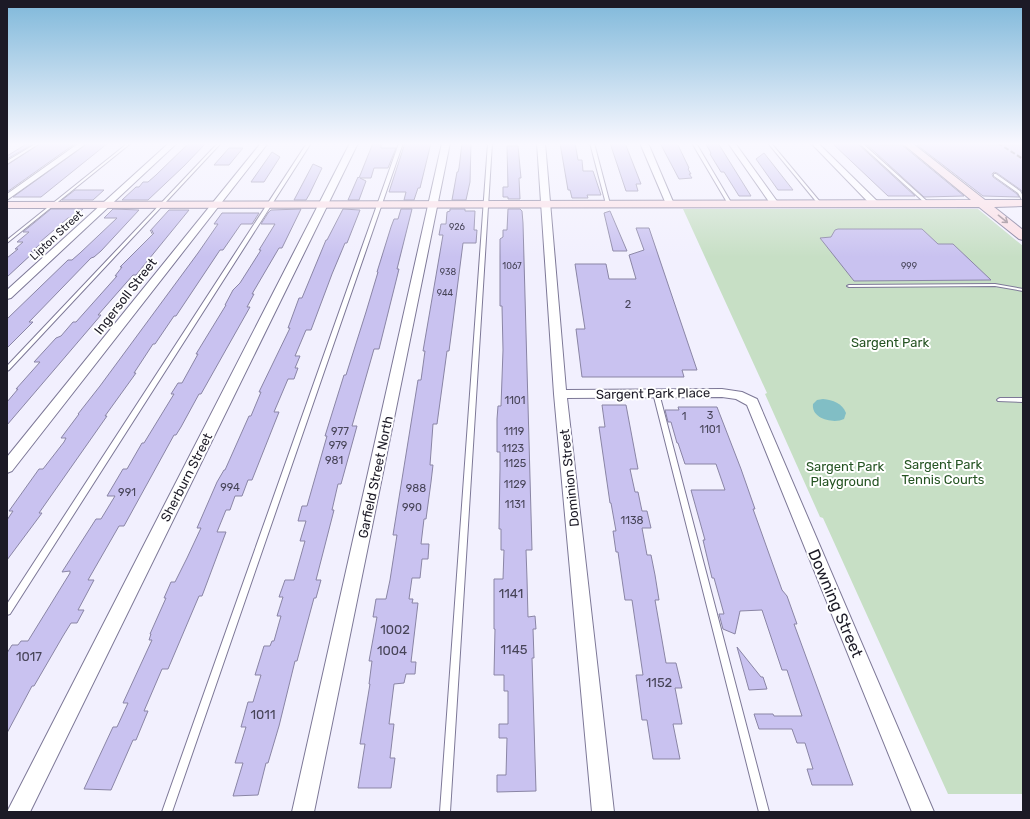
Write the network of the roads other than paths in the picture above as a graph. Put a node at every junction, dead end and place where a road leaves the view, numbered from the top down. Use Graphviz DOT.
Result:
graph roads {
  1 [pos="30,181"];
  2 [pos="82,181"];
  3 [pos="132,181"];
  4 [pos="183,181"];
  5 [pos="234,181"];
  6 [pos="284,181"];
  7 [pos="334,181"];
  8 [pos="388,181"];
  9 [pos="438,181"];
  10 [pos="487,181"];
  11 [pos="544,181"];
  12 [pos="602,181"];
  13 [pos="660,181"];
  14 [pos="717,181"];
  15 [pos="759,181"];
  16 [pos="802,181"];
  17 [pos="853,181"];
  18 [pos="903,181"];
  19 [pos="956,181"];
  20 [pos="1004,181"];
  21 [pos="7,198"];
  22 [pos="1023,199"];
  23 [pos="874,203"];
  24 [pos="927,203"];
  25 [pos="983,203"];
  26 [pos="1023,203"];
  27 [pos="216,204"];
  28 [pos="269,204"];
  29 [pos="323,204"];
  30 [pos="380,204"];
  31 [pos="433,204"];
  32 [pos="486,204"];
  33 [pos="546,204"];
  34 [pos="608,204"];
  35 [pos="670,204"];
  36 [pos="730,204"];
  37 [pos="775,204"];
  38 [pos="820,204"];
  39 [pos="7,205"];
  40 [pos="53,205"];
  41 [pos="106,205"];
  42 [pos="161,205"];
  43 [pos="1023,236"];
  44 [pos="7,242"];
  45 [pos="849,286"];
  46 [pos="1023,290"];
  47 [pos="7,296"];
  48 [pos="7,369"];
  49 [pos="560,394"];
  50 [pos="656,394"];
  51 [pos="745,397"];
  52 [pos="1000,400"];
  53 [pos="1023,400"];
  54 [pos="7,467"];
  55 [pos="7,611"];
  56 [pos="18,812"];
  57 [pos="167,812"];
  58 [pos="303,812"];
  59 [pos="445,812"];
  60 [pos="603,812"];
  61 [pos="764,812"];
  62 [pos="923,812"];
  1 -- 21 [label="street"];
  2 -- 40 [label="lane"];
  3 -- 41 [label="street, Lipton Street"];
  4 -- 42 [label="lane"];
  5 -- 27 [label="street, Ingersoll Street"];
  6 -- 28 [label="lane"];
  7 -- 29 [label="street, Sherburn Street"];
  8 -- 30 [label="lane"];
  9 -- 31 [label="street, Garfield Street North"];
  10 -- 32 [label="lane"];
  11 -- 33 [label="street, Dominion Street"];
  12 -- 34 [label="lane"];
  13 -- 35 [label="street"];
  14 -- 36 [label="lane"];
  15 -- 37 [label="street"];
  16 -- 38 [label="lane"];
  17 -- 23 [label="street"];
  18 -- 24 [label="lane"];
  19 -- 25 [label="main road"];
  20 -- 22 [label="lane"];
  23 -- 24 [label="main road"];
  23 -- 38 [label="main road"];
  24 -- 25 [label="main road"];
  25 -- 26 [label="main road"];
  25 -- 43 [label="main road, one-way"];
  27 -- 28 [label="main road"];
  27 -- 42 [label="main road"];
  27 -- 54 [label="street, Ingersoll Street"];
  28 -- 29 [label="main road"];
  28 -- 55 [label="lane"];
  29 -- 30 [label="main road"];
  29 -- 56 [label="street, Sherburn Street"];
  30 -- 31 [label="main road"];
  30 -- 57 [label="lane"];
  31 -- 32 [label="main road"];
  31 -- 58 [label="street, Garfield Street North"];
  32 -- 33 [label="main road"];
  32 -- 59 [label="lane"];
  33 -- 34 [label="main road"];
  33 -- 49 [label="street, Dominion Street"];
  34 -- 35 [label="main road"];
  35 -- 36 [label="main road"];
  36 -- 37 [label="main road"];
  37 -- 38 [label="main road"];
  39 -- 40 [label="main road"];
  40 -- 41 [label="main road"];
  40 -- 44 [label="lane"];
  41 -- 42 [label="main road"];
  41 -- 47 [label="street, Lipton Street"];
  42 -- 48 [label="lane"];
  45 -- 46 [label="lane"];
  49 -- 50 [label="street, Sargent Park Place"];
  49 -- 60 [label="street, Dominion Street"];
  50 -- 51 [label="street, Sargent Park Place"];
  50 -- 61 [label="lane"];
  51 -- 62 [label="street, Downing Street"];
  52 -- 53 [label="lane"];
}
